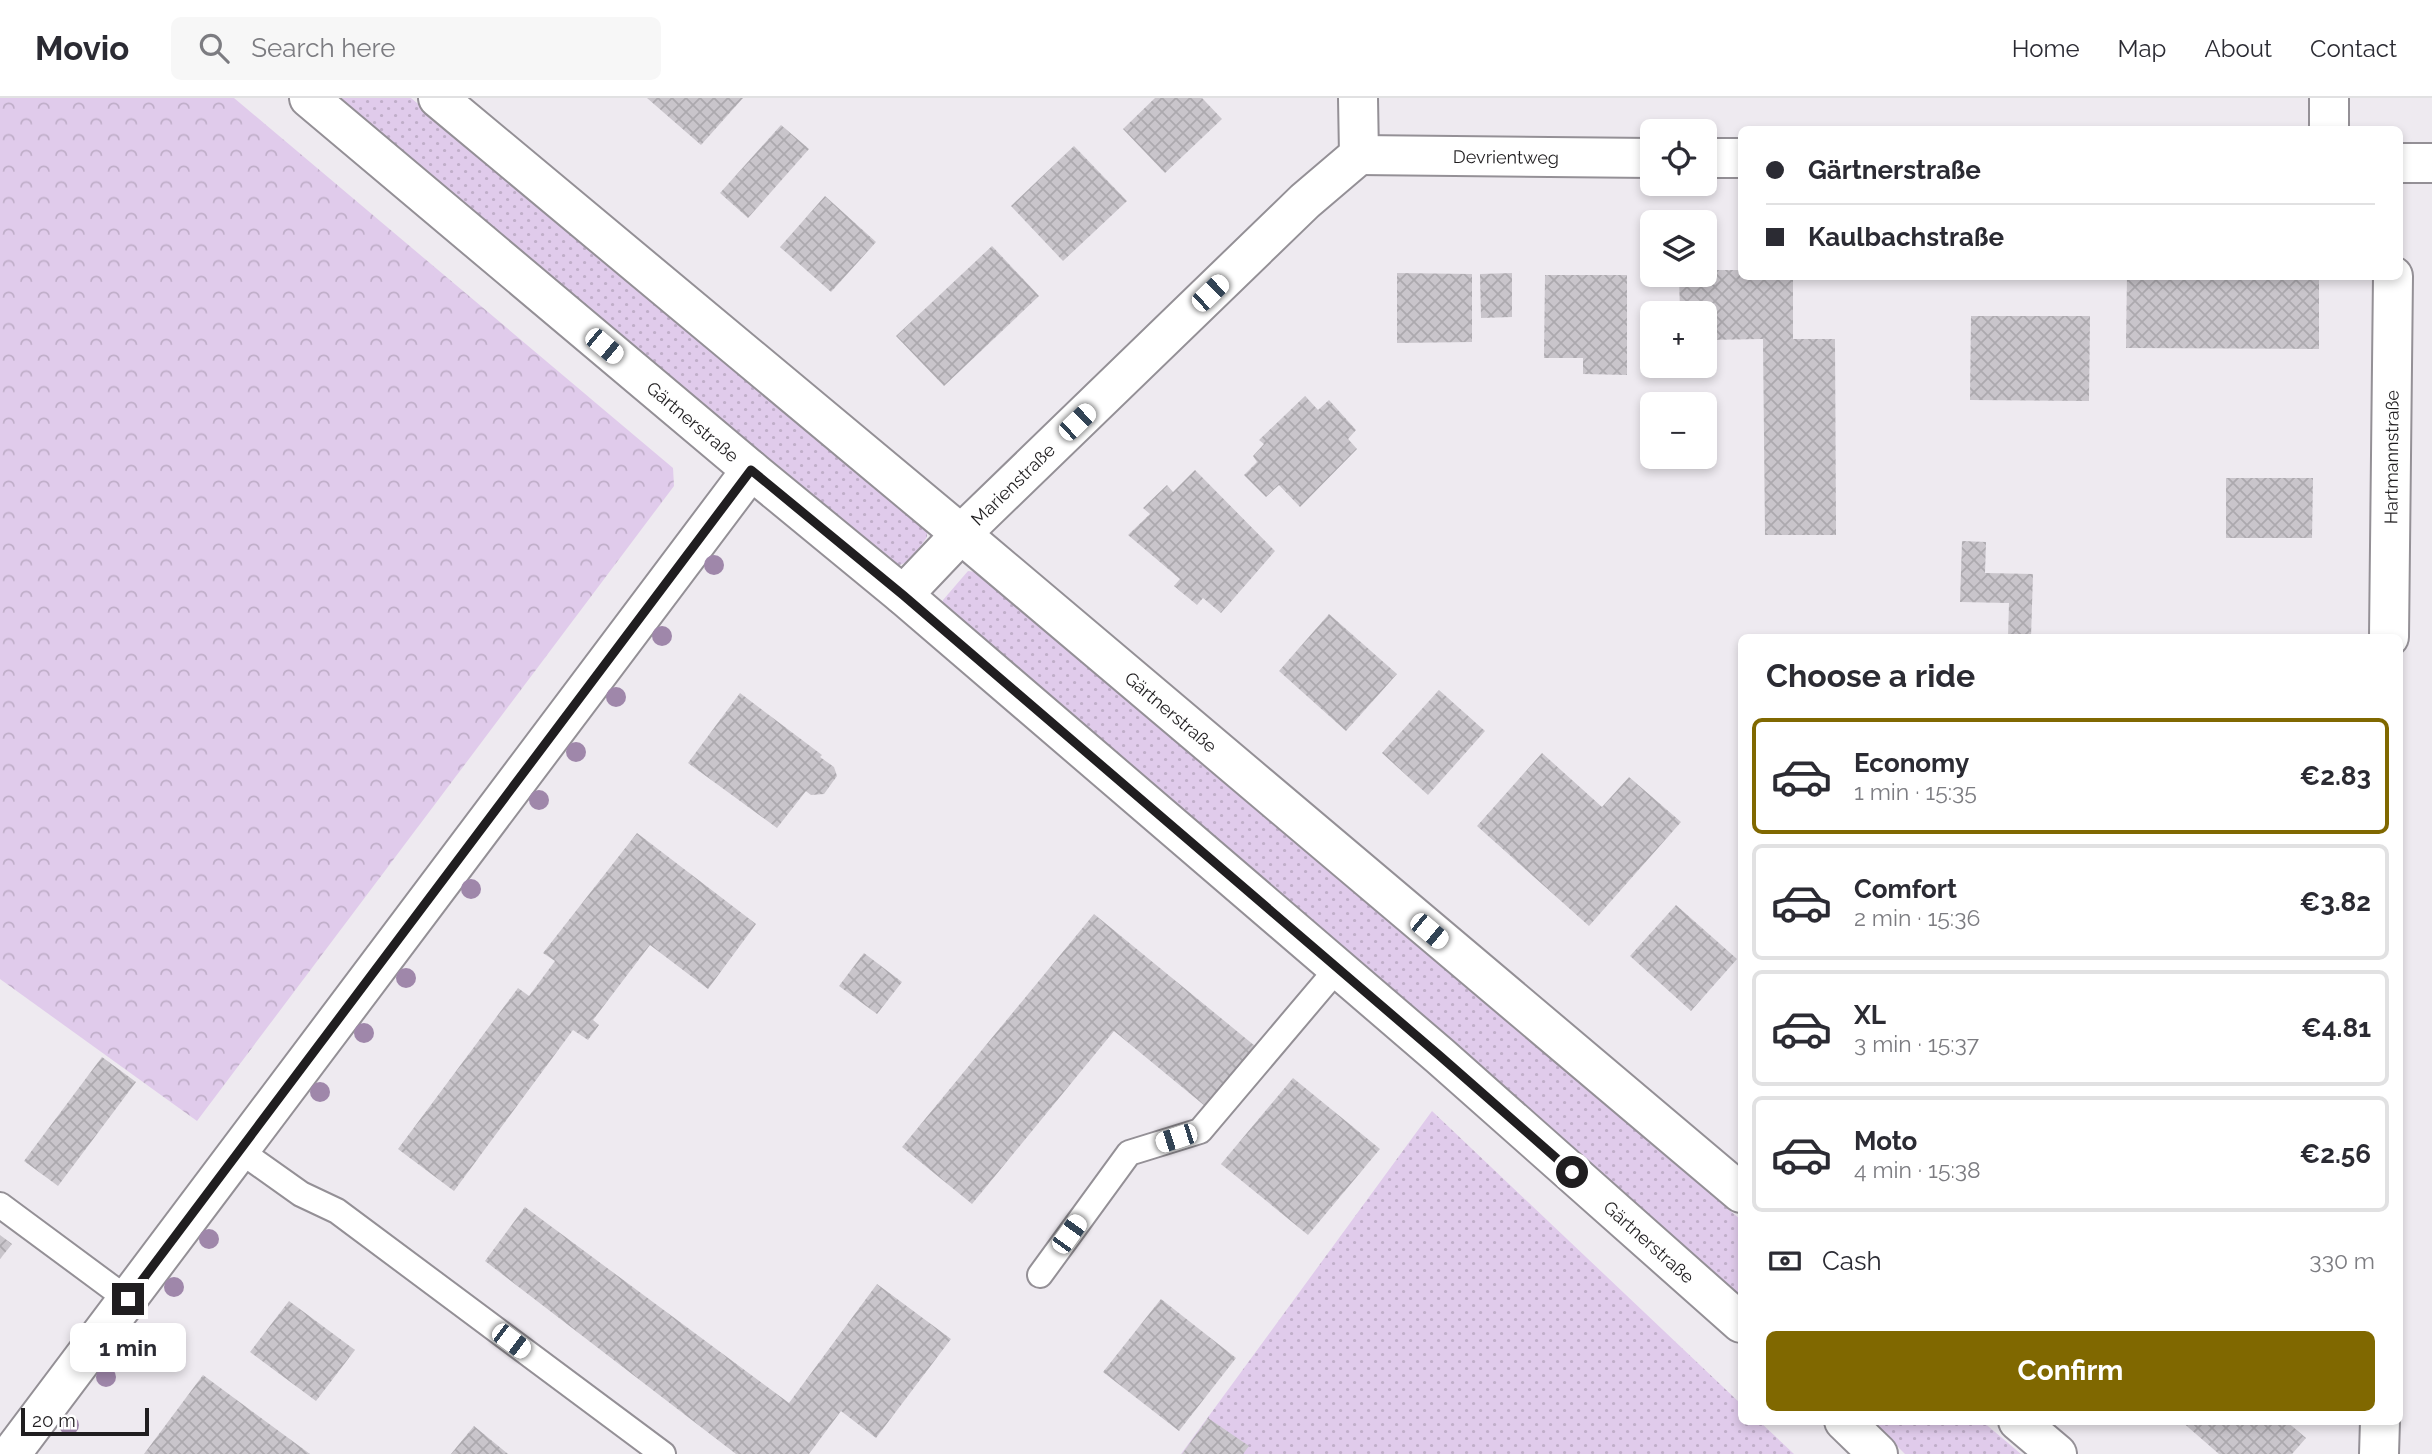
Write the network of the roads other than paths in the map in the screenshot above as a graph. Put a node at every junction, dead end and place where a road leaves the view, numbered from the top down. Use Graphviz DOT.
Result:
graph roads {
  1 [pos="309,98"];
  2 [pos="438,98"];
  3 [pos="1358,98"];
  4 [pos="2329,98"];
  5 [pos="2329,126"];
  6 [pos="1359,155"];
  7 [pos="1640,158"];
  8 [pos="1717,158"];
  9 [pos="1738,158"];
  10 [pos="2403,163"];
  11 [pos="2432,163"];
  12 [pos="2393,280"];
  13 [pos="751,470"];
  14 [pos="961,534"];
  15 [pos="903,595"];
  16 [pos="2389,634"];
  17 [pos="1337,969"];
  18 [pos="239,1150"];
  19 [pos="1738,1190"];
  20 [pos="0,1205"];
  21 [pos="1040,1275"];
  22 [pos="128,1299"];
  23 [pos="1738,1320"];
  24 [pos="1848,1425"];
  25 [pos="2023,1425"];
  26 [pos="2379,1425"];
  27 [pos="11,1454"];
  28 [pos="663,1454"];
  29 [pos="1878,1454"];
  30 [pos="2057,1454"];
  31 [pos="2379,1454"];
  1 -- 13 [label="street, Gärtnerstraße"];
  2 -- 14 [label="street, Gärtnerstraße"];
  3 -- 6 [label="street"];
  4 -- 5 [label="street"];
  6 -- 7 [label="street, Devrientweg"];
  6 -- 14 [label="street, Marienstraße"];
  8 -- 9 [label="street"];
  10 -- 11 [label="street"];
  12 -- 16 [label="street, Hartmannstraße"];
  13 -- 15 [label="street, Gärtnerstraße"];
  13 -- 18 [label="street"];
  14 -- 15 [label="street, Marienstraße"];
  14 -- 19 [label="street, Gärtnerstraße"];
  15 -- 17 [label="street, Gärtnerstraße"];
  17 -- 21 [label="lane"];
  17 -- 23 [label="street, Gärtnerstraße"];
  18 -- 22 [label="street"];
  18 -- 28 [label="lane"];
  20 -- 22 [label="lane"];
  22 -- 27 [label="street"];
  24 -- 29 [label="street"];
  25 -- 30 [label="street"];
  26 -- 31 [label="street"];
}
